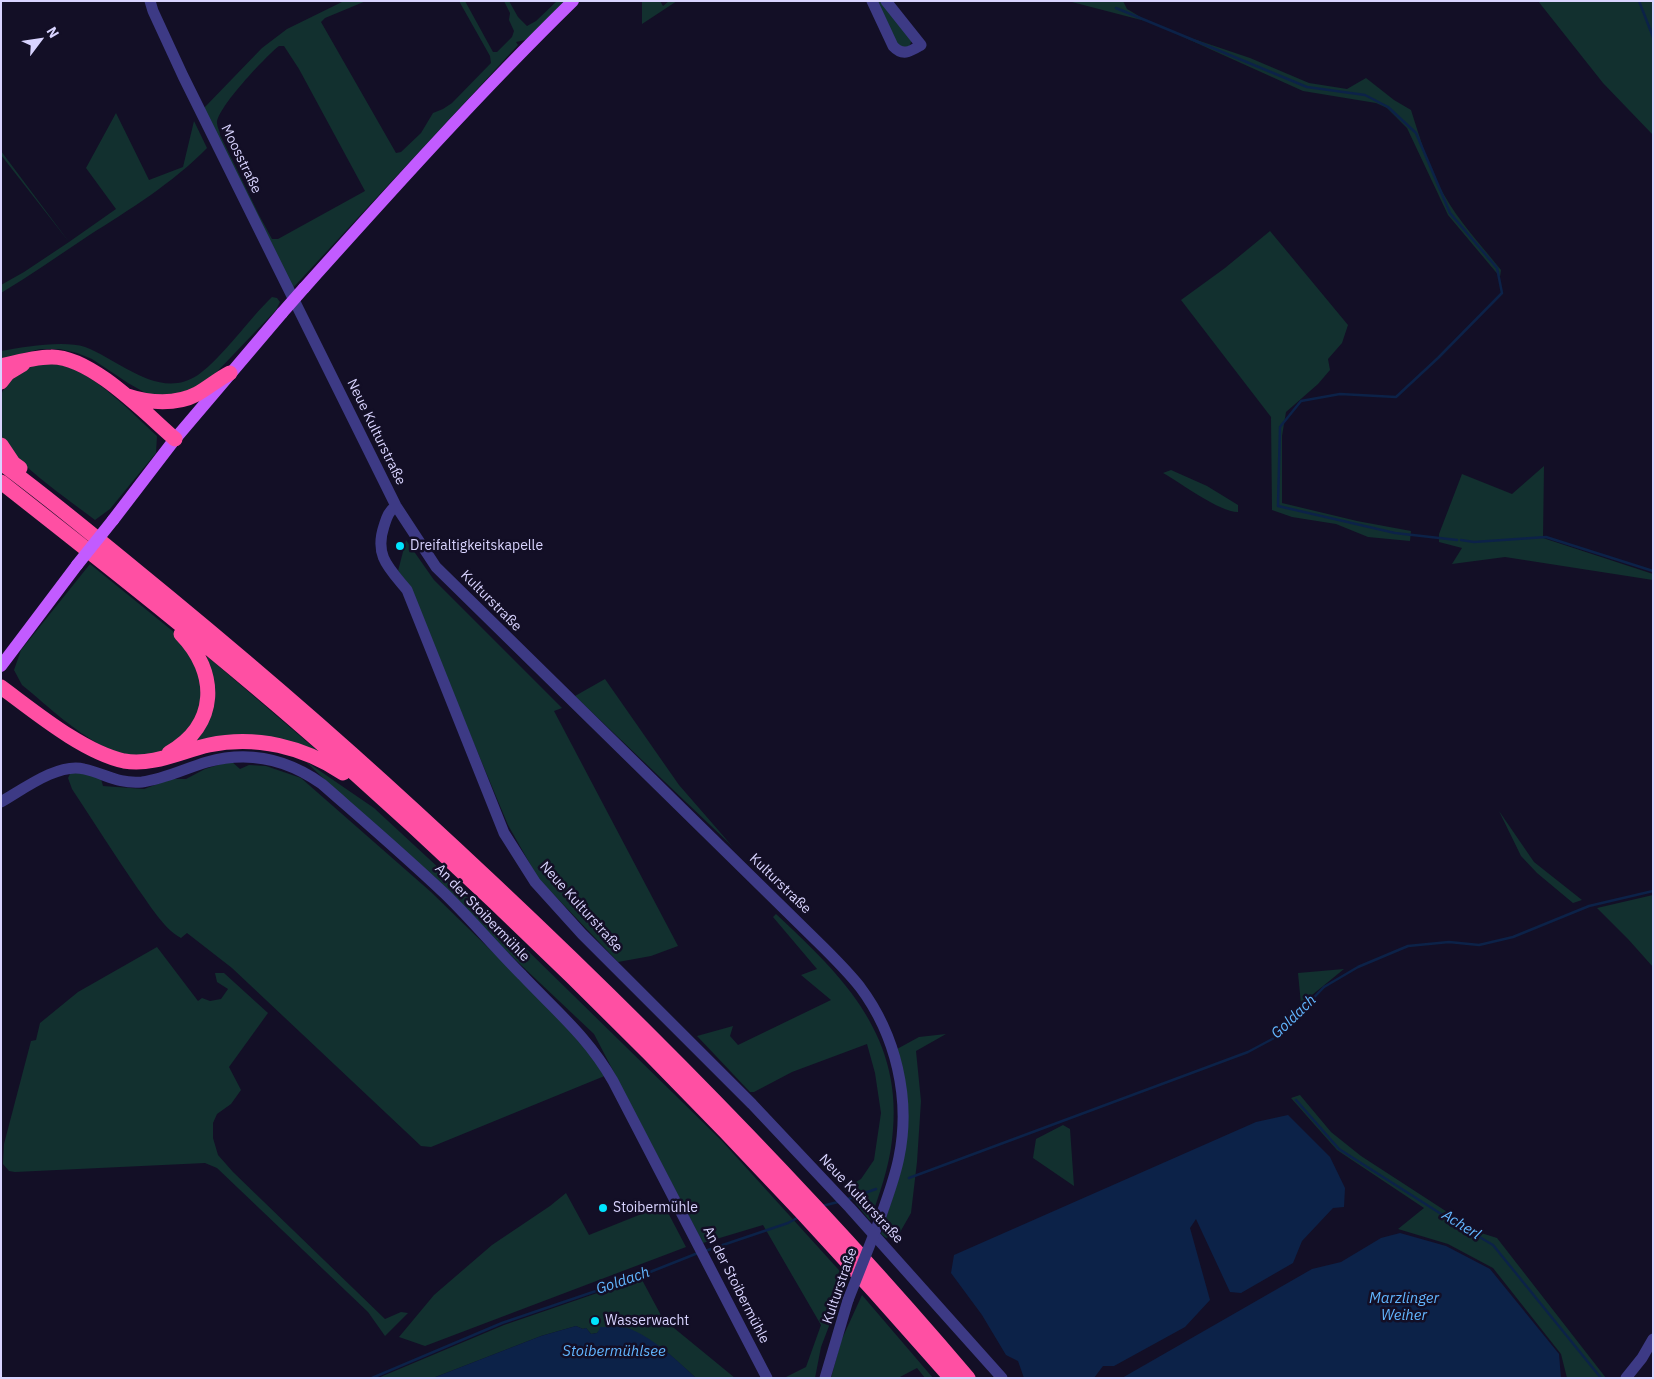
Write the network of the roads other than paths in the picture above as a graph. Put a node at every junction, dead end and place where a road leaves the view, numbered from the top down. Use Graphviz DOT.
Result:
graph roads {
  1 [pos="150,1"];
  2 [pos="573,1"];
  3 [pos="872,1"];
  4 [pos="886,1"];
  5 [pos="308,330"];
  6 [pos="28,360"];
  7 [pos="1,366"];
  8 [pos="230,373"];
  9 [pos="1,382"];
  10 [pos="126,396"];
  11 [pos="175,439"];
  12 [pos="1,445"];
  13 [pos="1,462"];
  14 [pos="1,482"];
  15 [pos="38,490"];
  16 [pos="396,506"];
  17 [pos="160,606"];
  18 [pos="1,666"];
  19 [pos="1,687"];
  20 [pos="1,699"];
  21 [pos="19,701"];
  22 [pos="159,758"];
  23 [pos="1,802"];
  24 [pos="389,805"];
  25 [pos="810,1211"];
  26 [pos="1653,1339"];
  27 [pos="767,1378"];
  28 [pos="825,1378"];
  29 [pos="951,1378"];
  30 [pos="968,1378"];
  31 [pos="1002,1378"];
  32 [pos="1626,1378"];
  1 -- 5 [label="street, Moosstraße"];
  2 -- 8 [label="main road, bridge"];
  3 -- 4 [label="street"];
  5 -- 16 [label="street, Neue Kulturstraße"];
  6 -- 7 [label="highway"];
  6 -- 9 [label="highway"];
  6 -- 10 [label="highway"];
  8 -- 10 [label="highway"];
  8 -- 11 [label="main road"];
  10 -- 11 [label="highway"];
  11 -- 18 [label="main road, bridge"];
  12 -- 15 [label="highway"];
  13 -- 15 [label="highway"];
  14 -- 17 [label="highway"];
  15 -- 25 [label="highway"];
  16 -- 28 [label="street, Kulturstraße, bridge"];
  16 -- 31 [label="street, Neue Kulturstraße"];
  17 -- 22 [label="highway"];
  17 -- 24 [label="highway"];
  19 -- 21 [label="highway"];
  20 -- 21 [label="highway"];
  21 -- 22 [label="highway"];
  22 -- 24 [label="highway"];
  23 -- 27 [label="street, An der Stoibermühle"];
  24 -- 25 [label="highway"];
  25 -- 29 [label="highway"];
  25 -- 30 [label="highway"];
  26 -- 32 [label="street"];
}
